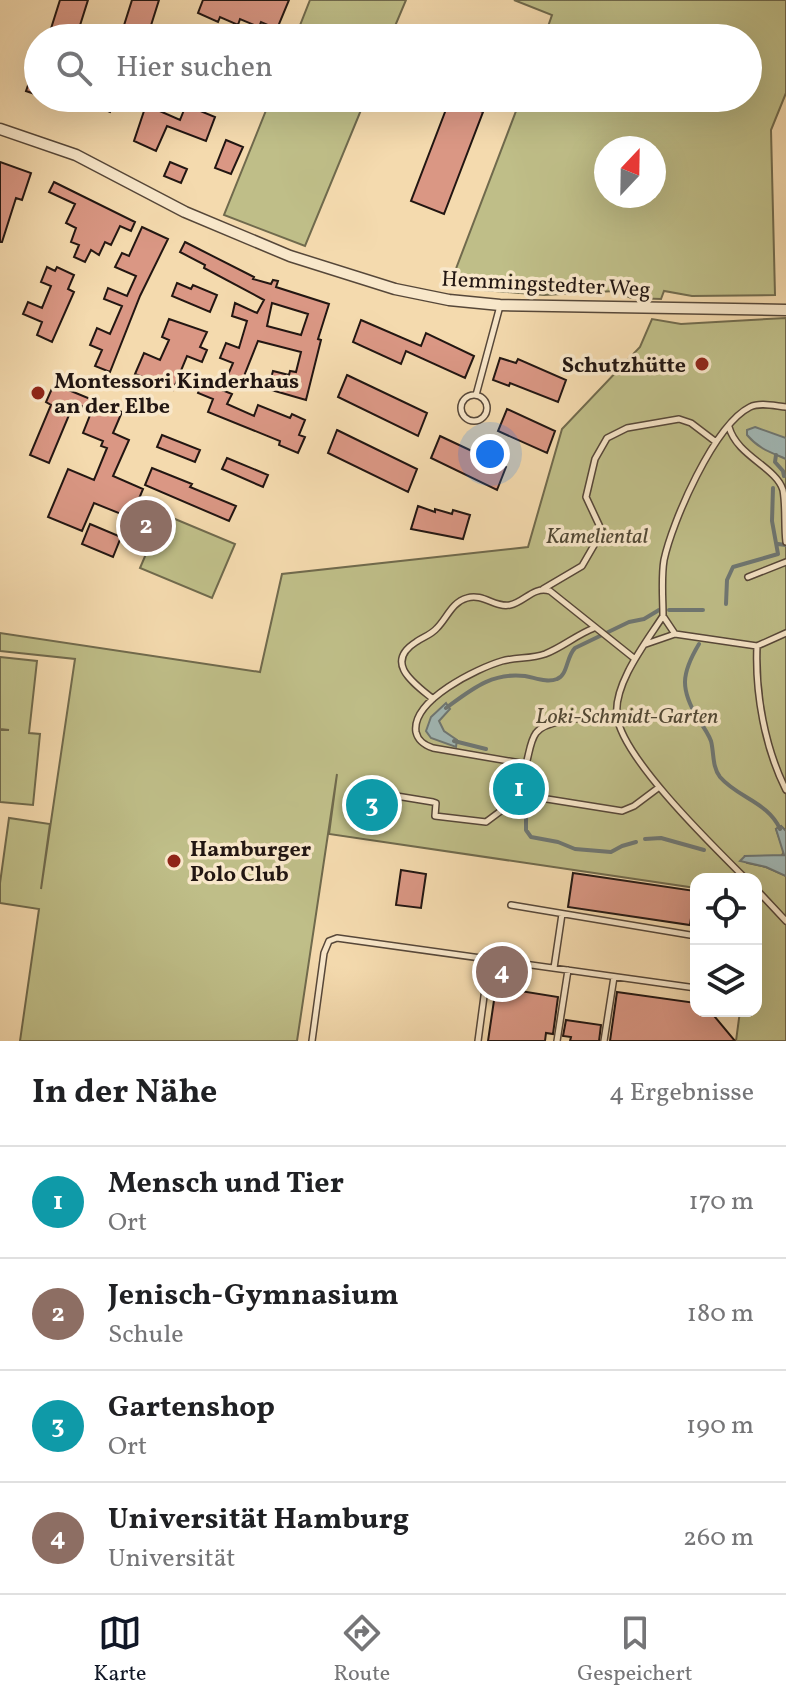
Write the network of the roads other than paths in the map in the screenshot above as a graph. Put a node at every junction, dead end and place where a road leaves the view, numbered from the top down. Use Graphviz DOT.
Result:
graph roads {
  1 [pos="0,129"];
  2 [pos="500,305"];
  3 [pos="786,310"];
  4 [pos="476,395"];
  5 [pos="786,407"];
  6 [pos="729,426"];
  7 [pos="716,442"];
  8 [pos="786,542"];
  9 [pos="786,562"];
  10 [pos="748,577"];
  11 [pos="558,581"];
  12 [pos="543,589"];
  13 [pos="557,595"];
  14 [pos="663,616"];
  15 [pos="595,628"];
  16 [pos="786,633"];
  17 [pos="675,634"];
  18 [pos="645,645"];
  19 [pos="757,646"];
  20 [pos="635,659"];
  21 [pos="433,699"];
  22 [pos="617,715"];
  23 [pos="526,764"];
  24 [pos="658,788"];
  25 [pos="786,790"];
  26 [pos="522,795"];
  27 [pos="363,814"];
  28 [pos="740,873"];
  29 [pos="762,895"];
  30 [pos="511,905"];
  31 [pos="562,914"];
  32 [pos="786,921"];
  33 [pos="690,935"];
  34 [pos="489,959"];
  35 [pos="554,968"];
  36 [pos="568,970"];
  37 [pos="614,977"];
  38 [pos="690,987"];
  39 [pos="312,1041"];
  40 [pos="478,1041"];
  41 [pos="557,1041"];
  42 [pos="604,1041"];
  1 -- 2 [label="street, Hemmingstedter Weg"];
  2 -- 3 [label="street, Hemmingstedter Weg"];
  2 -- 4 [label="lane"];
  4 -- 4 [label="lane"];
  5 -- 6 [label="lane"];
  6 -- 7 [label="lane"];
  6 -- 8 [label="lane"];
  7 -- 11 [label="lane"];
  7 -- 14 [label="lane"];
  9 -- 10 [label="lane"];
  11 -- 12 [label="lane"];
  11 -- 13 [label="lane"];
  12 -- 13 [label="lane"];
  12 -- 21 [label="lane"];
  13 -- 15 [label="lane"];
  14 -- 17 [label="lane"];
  14 -- 18 [label="lane"];
  15 -- 20 [label="lane"];
  15 -- 21 [label="lane"];
  16 -- 19 [label="lane"];
  17 -- 18 [label="lane"];
  17 -- 19 [label="lane"];
  18 -- 20 [label="lane"];
  19 -- 25 [label="lane"];
  20 -- 22 [label="lane"];
  21 -- 23 [label="lane"];
  22 -- 23 [label="lane"];
  22 -- 24 [label="lane"];
  23 -- 26 [label="lane"];
  24 -- 26 [label="lane"];
  24 -- 28 [label="lane"];
  26 -- 27 [label="lane"];
  29 -- 32 [label="lane"];
  30 -- 31 [label="lane"];
  31 -- 33 [label="lane"];
  31 -- 35 [label="lane"];
  34 -- 35 [label="lane"];
  34 -- 39 [label="lane"];
  34 -- 40 [label="lane"];
  35 -- 36 [label="lane"];
  36 -- 37 [label="lane"];
  36 -- 41 [label="lane"];
  37 -- 38 [label="lane"];
  37 -- 42 [label="lane"];
}
